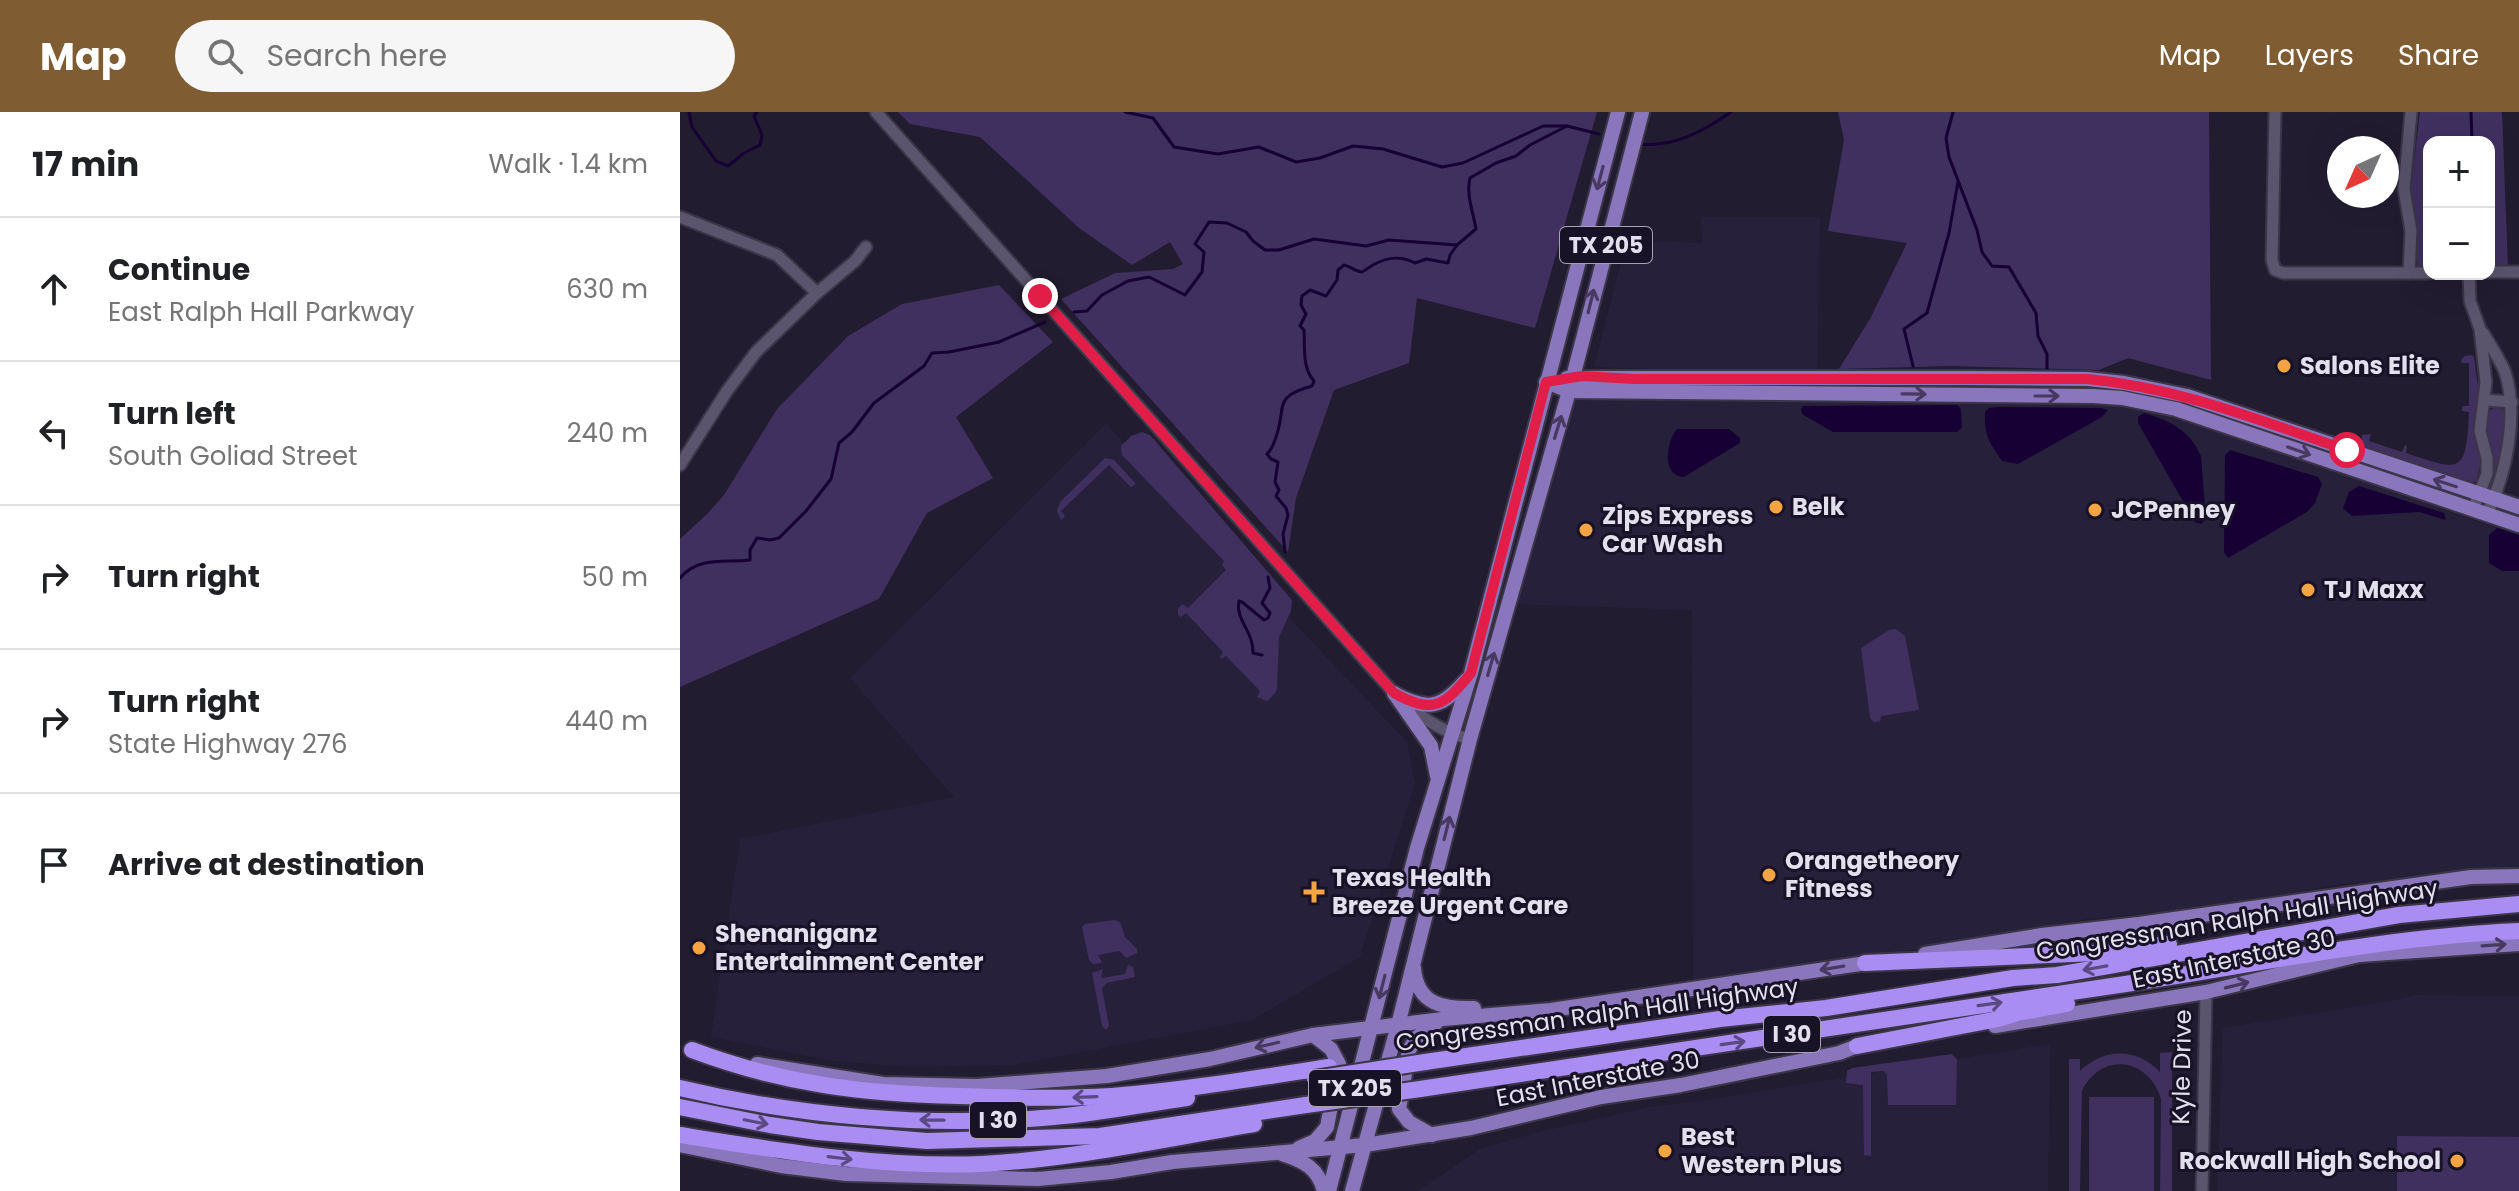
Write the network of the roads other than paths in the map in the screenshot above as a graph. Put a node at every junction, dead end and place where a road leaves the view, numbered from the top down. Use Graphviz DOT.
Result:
graph roads {
  1 [pos="876,112"];
  2 [pos="1618,112"];
  3 [pos="1642,112"];
  4 [pos="2275,112"];
  5 [pos="2411,112"];
  6 [pos="680,217"];
  7 [pos="866,247"];
  8 [pos="2495,272"];
  9 [pos="2519,272"];
  10 [pos="2409,273"];
  11 [pos="2423,273"];
  12 [pos="2469,280"];
  13 [pos="817,293"];
  14 [pos="2480,329"];
  15 [pos="1969,378"];
  16 [pos="1546,382"];
  17 [pos="2124,383"];
  18 [pos="1571,384"];
  19 [pos="1785,385"];
  20 [pos="1969,395"];
  21 [pos="2122,398"];
  22 [pos="2485,400"];
  23 [pos="2512,402"];
  24 [pos="680,465"];
  25 [pos="1523,474"];
  26 [pos="2487,497"];
  27 [pos="2519,507"];
  28 [pos="2480,512"];
  29 [pos="2519,525"];
  30 [pos="1519,568"];
  31 [pos="1471,673"];
  32 [pos="1394,693"];
  33 [pos="1452,735"];
  34 [pos="1470,739"];
  35 [pos="1437,783"];
  36 [pos="2519,876"];
  37 [pos="2519,904"];
  38 [pos="2519,931"];
  39 [pos="2282,933"];
  40 [pos="2519,944"];
  41 [pos="1414,962"];
  42 [pos="1865,963"];
  43 [pos="2151,981"];
  44 [pos="2206,992"];
  45 [pos="1506,1013"];
  46 [pos="1443,1019"];
  47 [pos="1398,1025"];
  48 [pos="1372,1027"];
  49 [pos="1313,1035"];
  50 [pos="1857,1046"];
  51 [pos="686,1049"];
  52 [pos="1336,1071"];
  53 [pos="680,1088"];
  54 [pos="680,1107"];
  55 [pos="1306,1110"];
  56 [pos="680,1135"];
  57 [pos="1432,1135"];
  58 [pos="680,1145"];
  59 [pos="1365,1145"];
  60 [pos="1339,1148"];
  61 [pos="1285,1152"];
  62 [pos="1326,1191"];
  63 [pos="1352,1191"];
  64 [pos="2202,1191"];
  1 -- 32 [label="street"];
  2 -- 16 [label="main road, TX 205, one-way"];
  18 -- 3 [label="main road, TX 205, one-way"];
  4 -- 10 [label="street"];
  5 -- 10 [label="street"];
  6 -- 13 [label="street"];
  7 -- 13 [label="street"];
  8 -- 9 [label="street"];
  10 -- 11 [label="street"];
  12 -- 14 [label="street"];
  13 -- 24 [label="street"];
  14 -- 22 [label="street"];
  14 -- 23 [label="street"];
  15 -- 17 [label="main road"];
  15 -- 19 [label="main road"];
  15 -- 20 [label="main road"];
  16 -- 18 [label="main road"];
  16 -- 25 [label="main road, TX 205"];
  17 -- 21 [label="main road"];
  26 -- 17 [label="main road, one-way"];
  18 -- 19 [label="main road"];
  30 -- 18 [label="main road, TX 205, one-way"];
  19 -- 20 [label="main road, one-way"];
  20 -- 21 [label="main road, one-way"];
  21 -- 28 [label="main road, one-way"];
  22 -- 23 [label="street"];
  22 -- 26 [label="street"];
  23 -- 26 [label="street"];
  25 -- 30 [label="main road"];
  25 -- 31 [label="main road, TX 205"];
  26 -- 27 [label="main road"];
  26 -- 28 [label="street"];
  28 -- 29 [label="main road"];
  34 -- 30 [label="main road, TX 205, one-way"];
  31 -- 32 [label="main road"];
  31 -- 33 [label="main road, TX 205"];
  32 -- 33 [label="street"];
  32 -- 35 [label="main road"];
  33 -- 34 [label="street"];
  33 -- 35 [label="main road, TX 205"];
  41 -- 34 [label="main road, TX 205, one-way"];
  35 -- 48 [label="main road, TX 205, one-way"];
  36 -- 42 [label="main road, East Interstate 30"];
  37 -- 39 [label="highway, Congressman Ralph Hall Highway / I 30"];
  38 -- 43 [label="highway, Congressman Ralph Hall Highway / I 30"];
  39 -- 42 [label="highway"];
  39 -- 52 [label="highway, Congressman Ralph Hall Highway / I 30, one-way, bridge"];
  44 -- 40 [label="main road, East Interstate 30, one-way"];
  41 -- 45 [label="main road"];
  41 -- 47 [label="main road, TX 205"];
  42 -- 45 [label="main road, East Interstate 30, one-way"];
  43 -- 50 [label="highway"];
  55 -- 43 [label="highway, Congressman Ralph Hall Highway / I 30, one-way, bridge"];
  44 -- 50 [label="main road, East Interstate 30"];
  44 -- 64 [label="street, Kyle Drive"];
  45 -- 46 [label="main road, East Interstate 30"];
  46 -- 47 [label="main road, East Interstate 30"];
  46 -- 57 [label="main road"];
  47 -- 48 [label="main road, East Interstate 30"];
  47 -- 59 [label="main road, TX 205"];
  48 -- 49 [label="main road, East Interstate 30"];
  48 -- 60 [label="main road, TX 205"];
  49 -- 51 [label="main road, East Interstate 30, one-way"];
  49 -- 61 [label="main road"];
  50 -- 57 [label="main road, East Interstate 30"];
  52 -- 51 [label="highway, one-way"];
  52 -- 53 [label="highway, Congressman Ralph Hall Highway / I 30, one-way, bridge"];
  54 -- 55 [label="highway, Congressman Ralph Hall Highway / I 30, one-way"];
  56 -- 55 [label="highway, one-way"];
  57 -- 59 [label="main road, East Interstate 30"];
  58 -- 61 [label="main road, East Interstate 30"];
  59 -- 60 [label="main road, East Interstate 30"];
  59 -- 63 [label="main road, TX 205"];
  60 -- 61 [label="main road, East Interstate 30"];
  60 -- 62 [label="main road, TX 205"];
  61 -- 62 [label="main road"];
}
